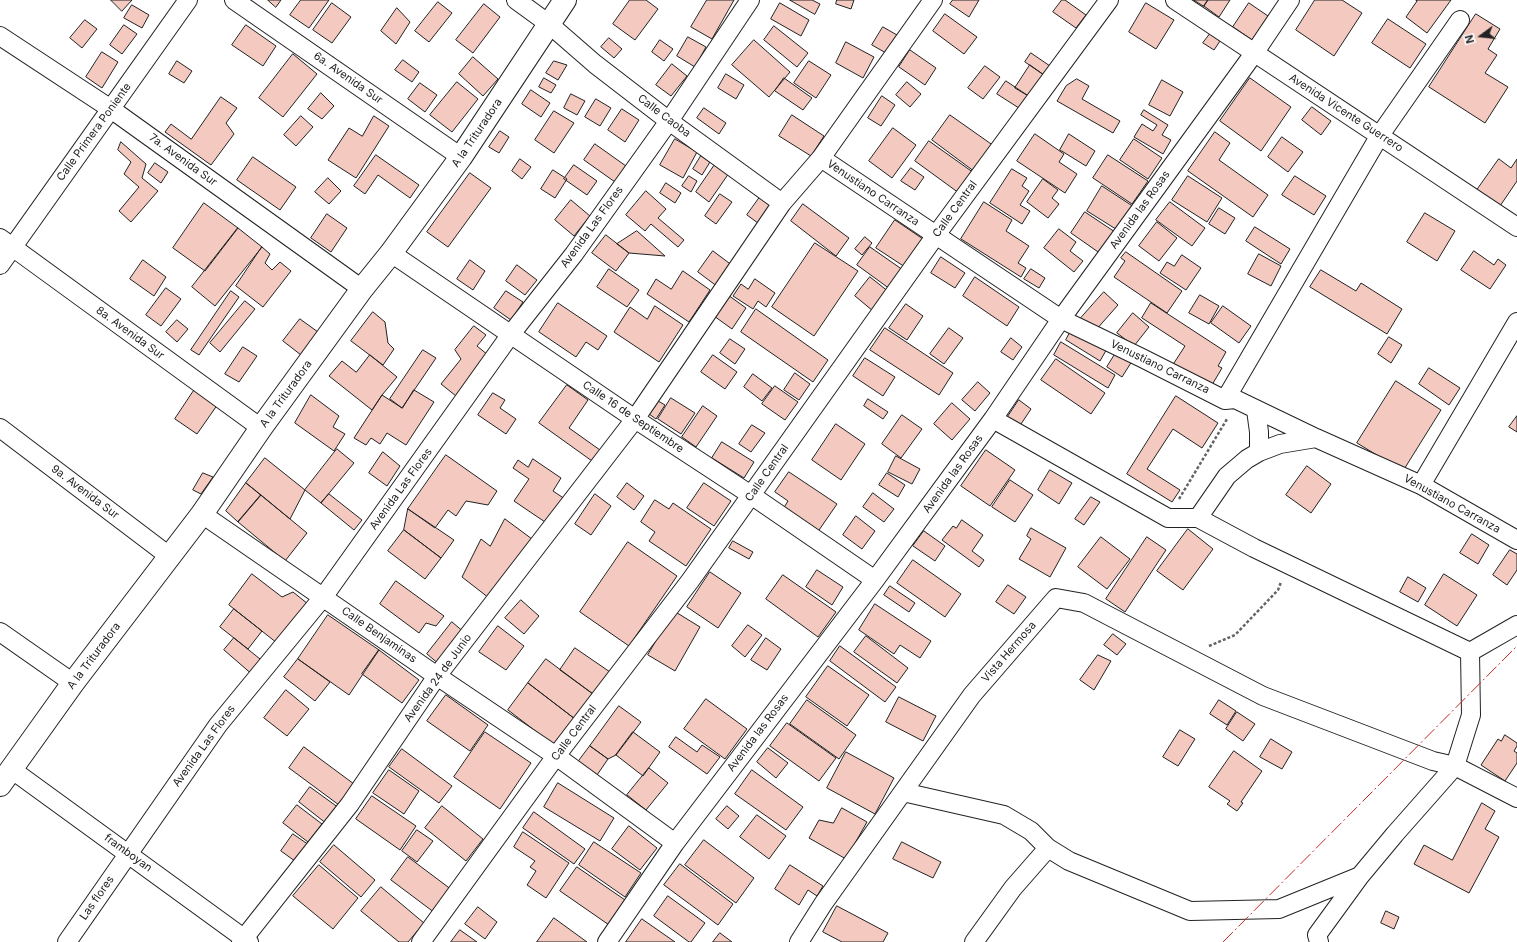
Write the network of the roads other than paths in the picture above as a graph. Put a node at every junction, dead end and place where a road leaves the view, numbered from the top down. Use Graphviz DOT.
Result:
graph roads {
  1 [pos="188,0"];
  2 [pos="234,0"];
  3 [pos="516,0"];
  4 [pos="565,0"];
  5 [pos="750,0"];
  6 [pos="933,0"];
  7 [pos="1109,0"];
  8 [pos="1175,0"];
  9 [pos="1290,0"];
  10 [pos="1460,20"];
  11 [pos="549,24"];
  12 [pos="0,36"];
  13 [pos="1255,52"];
  14 [pos="111,109"];
  15 [pos="669,120"];
  16 [pos="1380,135"];
  17 [pos="461,157"];
  18 [pos="821,158"];
  19 [pos="782,203"];
  20 [pos="1517,227"];
  21 [pos="936,235"];
  22 [pos="6,242"];
  23 [pos="391,252"];
  24 [pos="0,265"];
  25 [pos="362,289"];
  26 [pos="1061,319"];
  27 [pos="1517,322"];
  28 [pos="511,334"];
  29 [pos="1225,400"];
  30 [pos="1256,410"];
  31 [pos="992,419"];
  32 [pos="635,420"];
  33 [pos="0,428"];
  34 [pos="261,428"];
  35 [pos="1316,438"];
  36 [pos="1259,452"];
  37 [pos="1421,485"];
  38 [pos="751,495"];
  39 [pos="202,514"];
  40 [pos="1198,518"];
  41 [pos="1517,540"];
  42 [pos="169,556"];
  43 [pos="875,580"];
  44 [pos="324,596"];
  45 [pos="1517,625"];
  46 [pos="0,632"];
  47 [pos="1470,652"];
  48 [pos="437,676"];
  49 [pos="73,683"];
  50 [pos="556,756"];
  51 [pos="1455,766"];
  52 [pos="6,777"];
  53 [pos="903,792"];
  54 [pos="1517,798"];
  55 [pos="675,842"];
  56 [pos="1048,848"];
  57 [pos="128,853"];
  58 [pos="1360,876"];
  59 [pos="244,941"];
  60 [pos="66,942"];
  61 [pos="421,942"];
  62 [pos="607,942"];
  63 [pos="799,942"];
  64 [pos="974,942"];
  65 [pos="1319,942"];
  1 -- 14 [label="street, Calle Primera Poniente"];
  2 -- 17 [label="street, 6a. Avenida Sur"];
  3 -- 11 [label="street, Calle Caoba"];
  4 -- 11 [label="street, A la Trituradora"];
  5 -- 15 [label="street, Avenida Las Flores"];
  6 -- 18 [label="street, Avenida 24 de Junio"];
  7 -- 21 [label="street, Calle Central"];
  8 -- 13 [label="street, Avenida Vicente Guerrero"];
  9 -- 13 [label="street, Avenida las Rosas"];
  10 -- 16 [label="street"];
  11 -- 15 [label="street, Calle Caoba"];
  11 -- 17 [label="street, A la Trituradora"];
  12 -- 14 [label="street, 7a. Avenida Sur"];
  13 -- 16 [label="street, Avenida Vicente Guerrero"];
  13 -- 26 [label="street, Avenida las Rosas"];
  14 -- 22 [label="street, Calle Primera Poniente"];
  14 -- 25 [label="street, 7a. Avenida Sur"];
  15 -- 19 [label="street, Calle Caoba"];
  15 -- 28 [label="street, Avenida Las Flores"];
  16 -- 20 [label="street, Avenida Vicente Guerrero"];
  16 -- 29 [label="street"];
  17 -- 23 [label="street, A la Trituradora"];
  18 -- 19 [label="street, Avenida 24 de Junio"];
  18 -- 21 [label="street, Venustiano Carranza"];
  19 -- 32 [label="street, Avenida 24 de Junio"];
  21 -- 26 [label="street, Venustiano Carranza"];
  21 -- 38 [label="street, Calle Central"];
  22 -- 24 [label="street, Calle Primera Poniente"];
  22 -- 34 [label="street, 8a. Avenida Sur"];
  23 -- 25 [label="street, A la Trituradora"];
  23 -- 28 [label="street, Calle 16 de Septiembre"];
  25 -- 34 [label="street, A la Trituradora"];
  26 -- 29 [label="street, Venustiano Carranza"];
  26 -- 31 [label="street, Avenida las Rosas"];
  27 -- 37 [label="street"];
  28 -- 32 [label="street, Calle 16 de Septiembre"];
  28 -- 44 [label="street, Avenida Las Flores"];
  29 -- 30 [label="street, Venustiano Carranza"];
  30 -- 35 [label="street, Venustiano Carranza"];
  30 -- 36 [label="street"];
  31 -- 40 [label="street"];
  31 -- 43 [label="street, Avenida las Rosas"];
  32 -- 38 [label="street, Calle 16 de Septiembre"];
  32 -- 48 [label="street, Avenida 24 de Junio"];
  33 -- 42 [label="street, 9a. Avenida Sur"];
  34 -- 39 [label="street, A la Trituradora"];
  35 -- 36 [label="street"];
  35 -- 37 [label="street, Venustiano Carranza"];
  36 -- 40 [label="street"];
  37 -- 41 [label="street, Venustiano Carranza"];
  38 -- 43 [label="street, Calle 16 de Septiembre"];
  38 -- 50 [label="street, Calle Central"];
  39 -- 42 [label="street, A la Trituradora"];
  39 -- 44 [label="street, Calle Benjaminas"];
  40 -- 47 [label="street"];
  42 -- 49 [label="street, A la Trituradora"];
  43 -- 55 [label="street, Avenida las Rosas"];
  44 -- 48 [label="street, Calle Benjaminas"];
  44 -- 57 [label="street, Avenida Las Flores"];
  45 -- 47 [label="street"];
  46 -- 49 [label="street"];
  47 -- 51 [label="street"];
  48 -- 50 [label="street, Calle Benjaminas"];
  48 -- 59 [label="street, Avenida 24 de Junio"];
  49 -- 52 [label="street, A la Trituradora"];
  50 -- 55 [label="street, Calle Benjaminas"];
  50 -- 61 [label="street, Calle Central"];
  51 -- 53 [label="street, Vista Hermosa"];
  51 -- 54 [label="street"];
  51 -- 58 [label="street"];
  52 -- 57 [label="street, framboyan"];
  53 -- 56 [label="street"];
  53 -- 63 [label="street, Vista Hermosa"];
  55 -- 62 [label="street, Avenida las Rosas"];
  56 -- 58 [label="street"];
  56 -- 64 [label="street"];
  57 -- 59 [label="street, framboyan"];
  57 -- 60 [label="street, Las flores"];
  58 -- 65 [label="street"];
}
